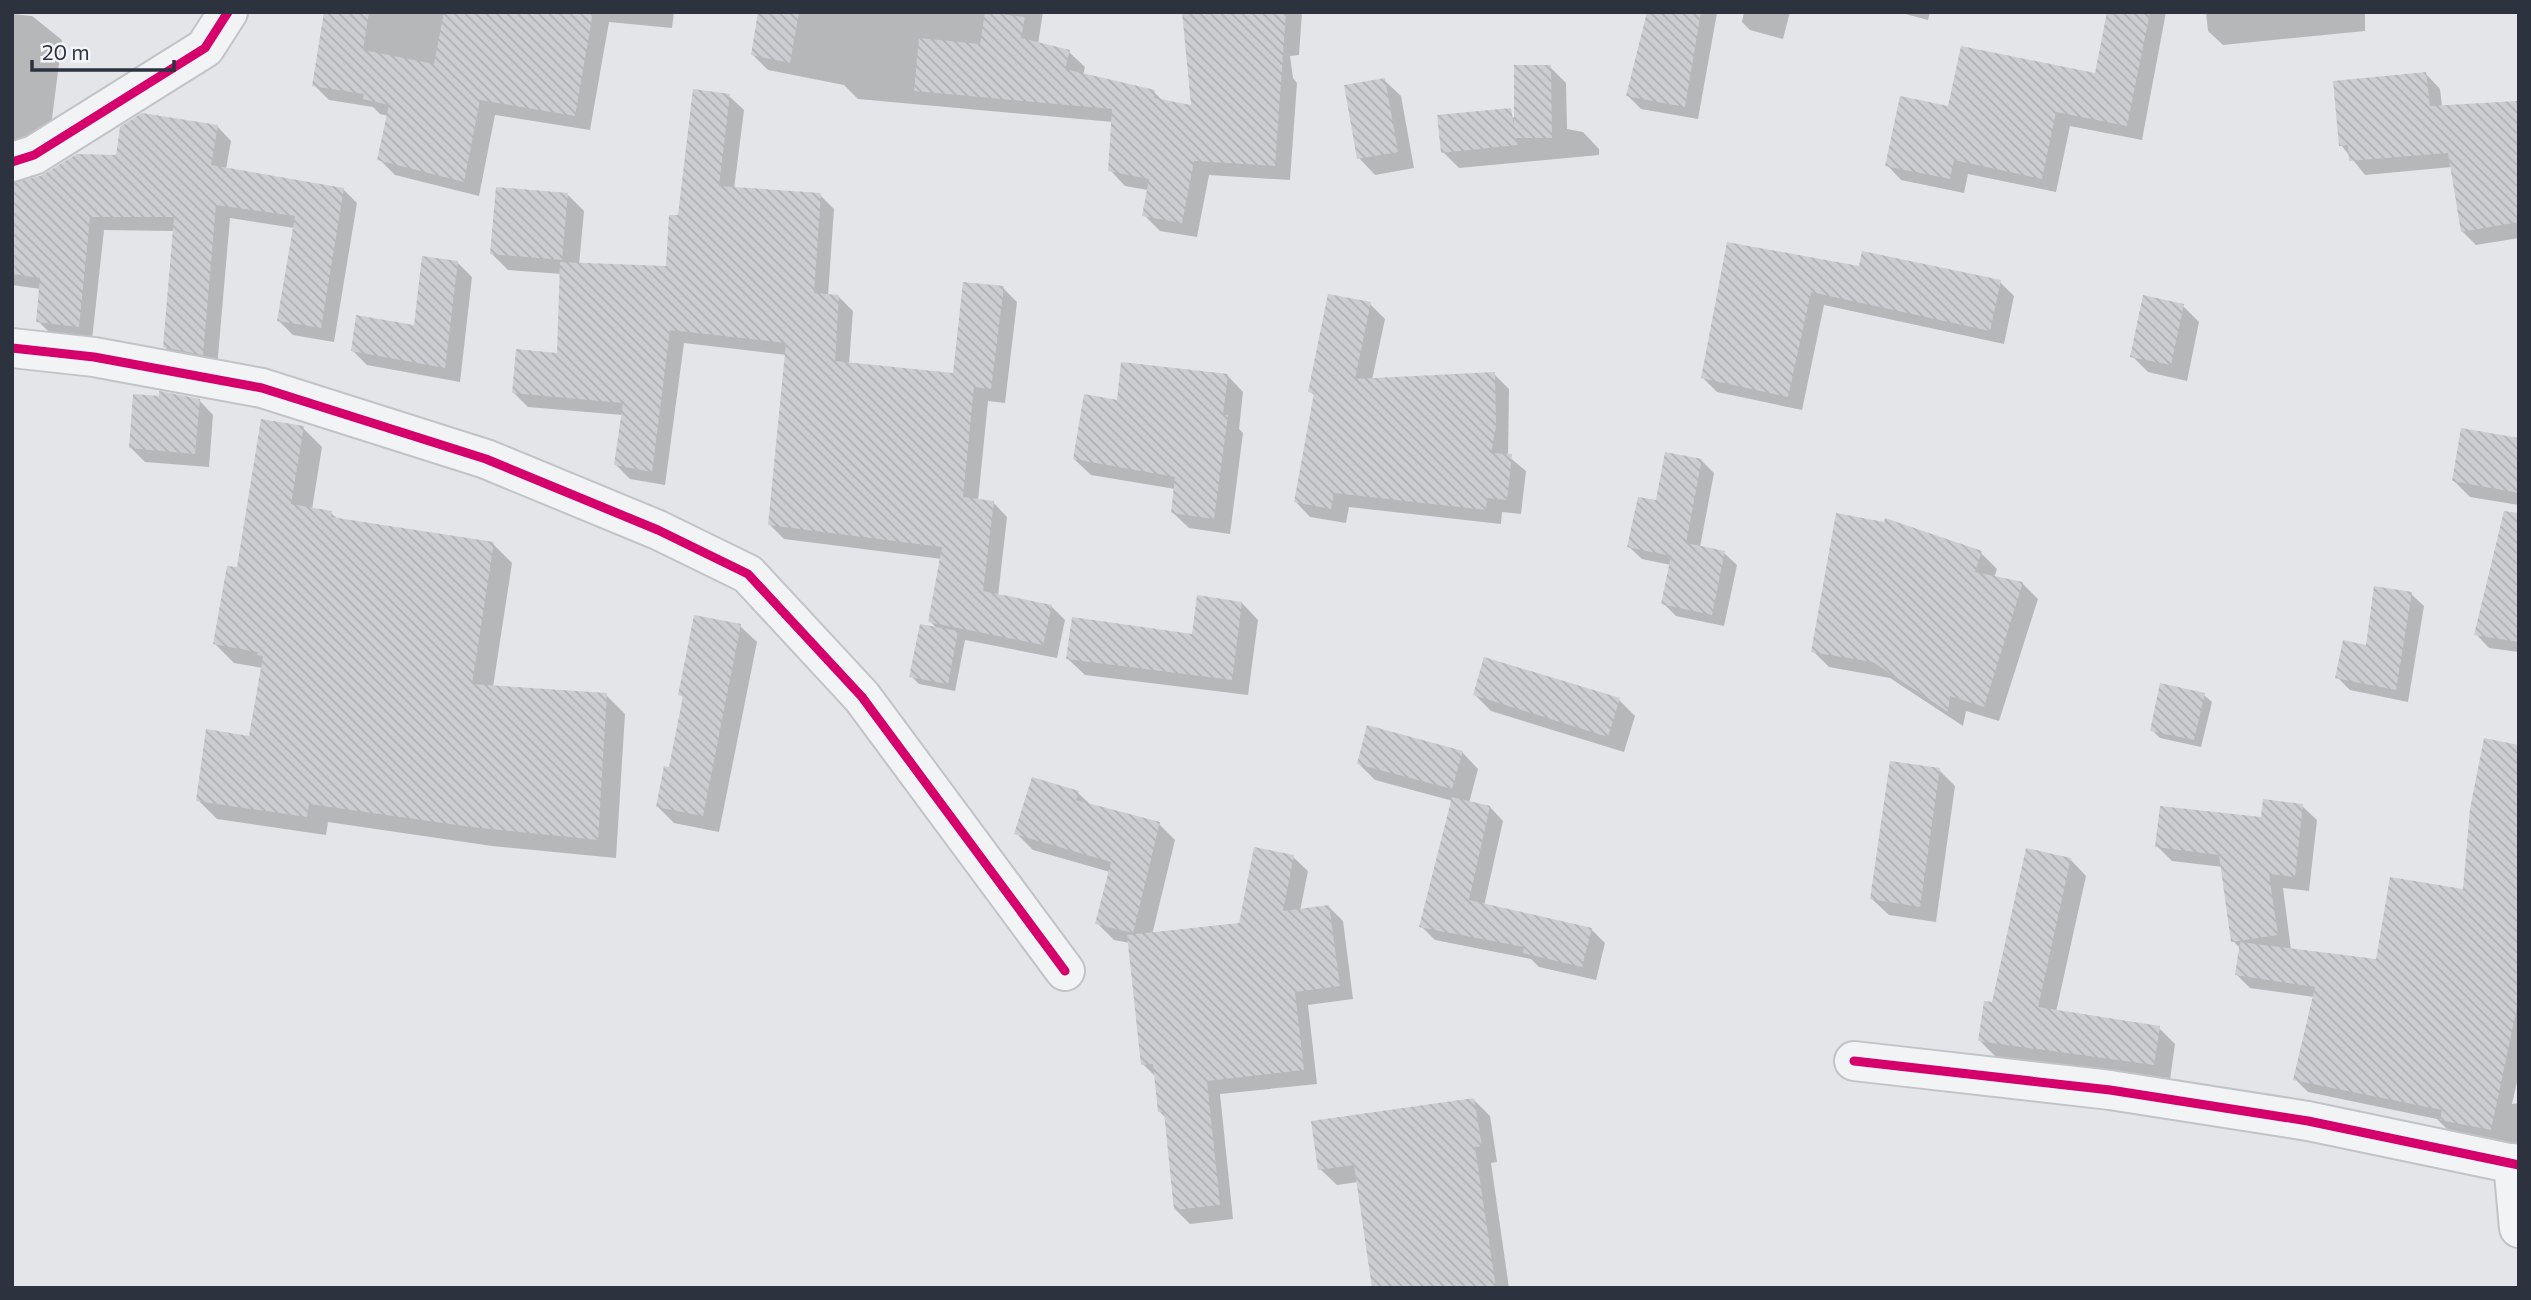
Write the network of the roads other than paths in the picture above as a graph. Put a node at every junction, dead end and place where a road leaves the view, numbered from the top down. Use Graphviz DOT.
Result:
graph roads {
  1 [pos="229,12"];
  2 [pos="12,162"];
  3 [pos="12,348"];
  4 [pos="1066,971"];
  5 [pos="1854,1061"];
  6 [pos="2516,1164"];
  7 [pos="2519,1228"];
  1 -- 2 [label="street"];
  3 -- 4 [label="street"];
  5 -- 6 [label="street"];
  6 -- 7 [label="street"];
}
